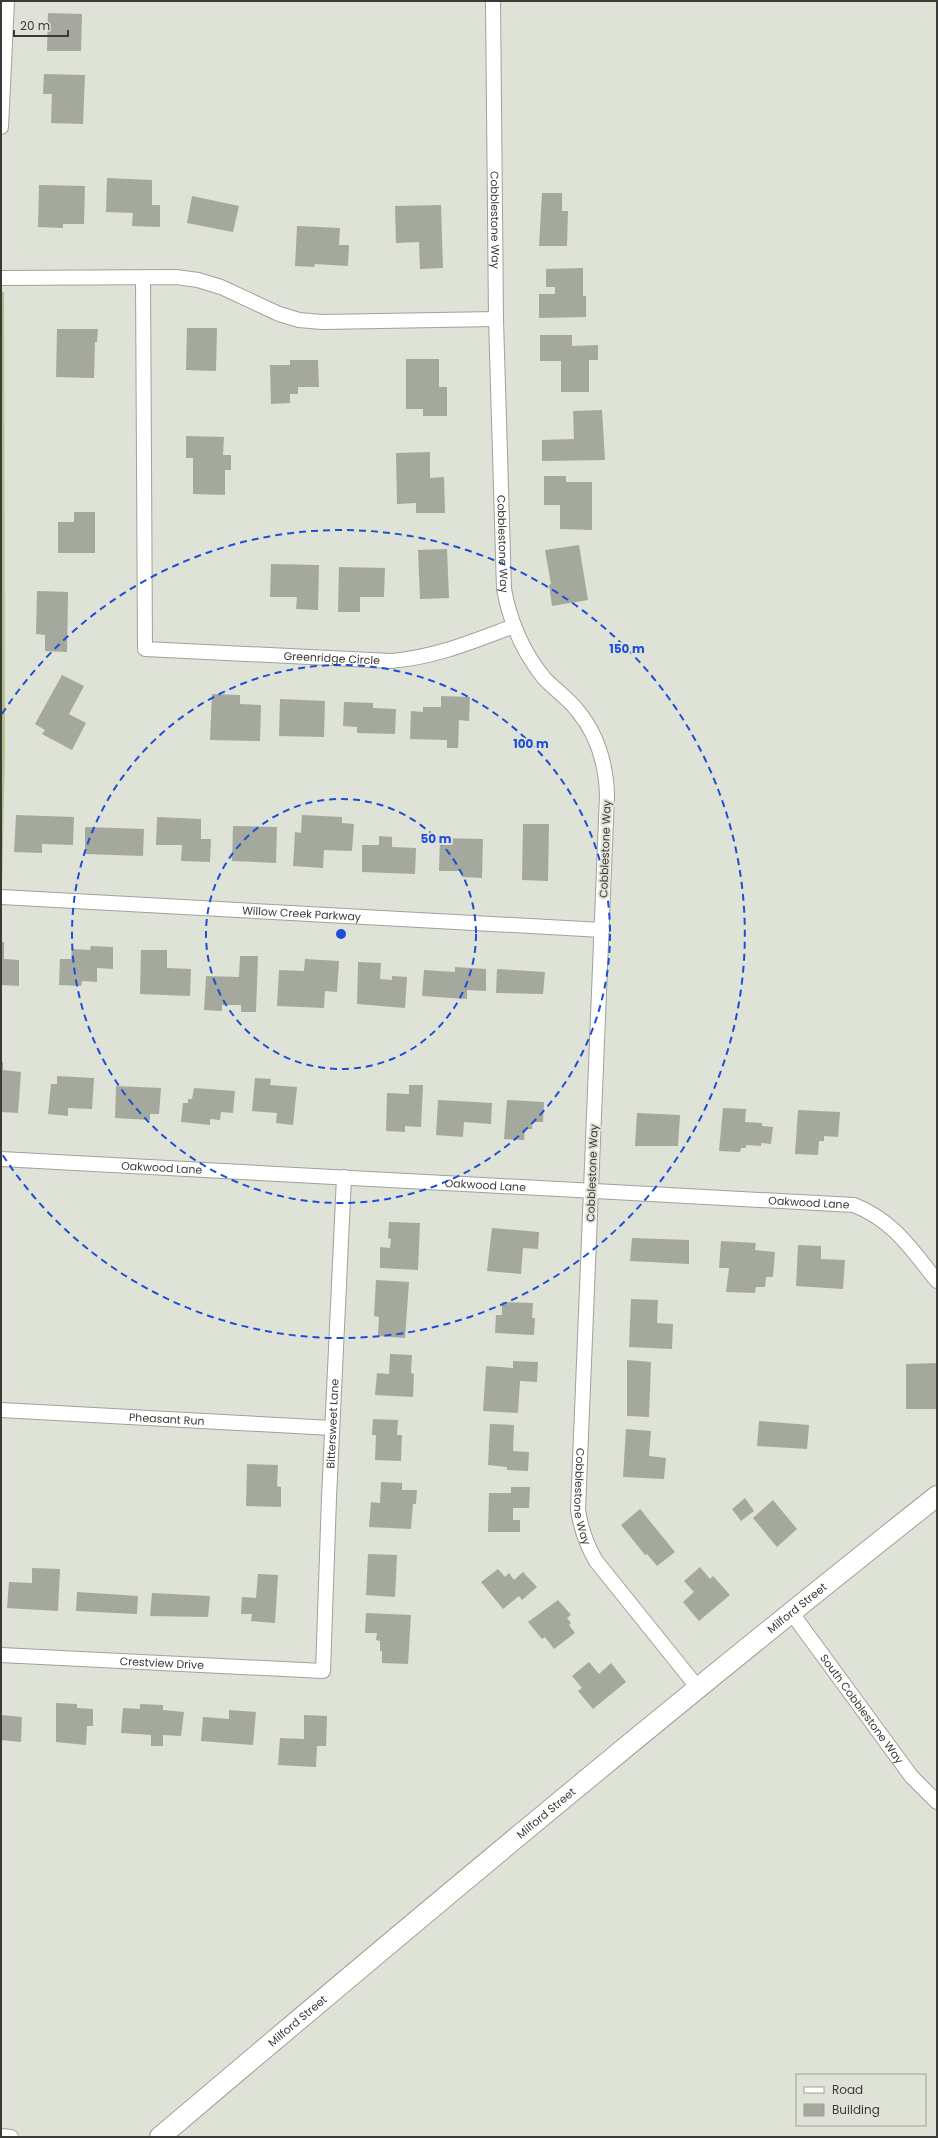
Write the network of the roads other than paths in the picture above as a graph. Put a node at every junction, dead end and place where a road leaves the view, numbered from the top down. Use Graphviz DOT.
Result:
graph roads {
  1 [pos="7,1"];
  2 [pos="493,1"];
  3 [pos="1,126"];
  4 [pos="1,278"];
  5 [pos="143,278"];
  6 [pos="496,319"];
  7 [pos="514,626"];
  8 [pos="1,897"];
  9 [pos="602,930"];
  10 [pos="1,1159"];
  11 [pos="344,1177"];
  12 [pos="591,1190"];
  13 [pos="937,1281"];
  14 [pos="1,1410"];
  15 [pos="332,1428"];
  16 [pos="937,1496"];
  17 [pos="791,1612"];
  18 [pos="1,1654"];
  19 [pos="323,1671"];
  20 [pos="698,1688"];
  21 [pos="937,1802"];
  22 [pos="1,2136"];
  23 [pos="11,2137"];
  24 [pos="160,2137"];
  1 -- 3 [label="street"];
  2 -- 6 [label="street, Cobblestone Way"];
  4 -- 5 [label="street"];
  5 -- 6 [label="street"];
  5 -- 7 [label="street, Greenridge Circle"];
  6 -- 7 [label="street, Cobblestone Way"];
  7 -- 9 [label="street, Cobblestone Way"];
  8 -- 9 [label="street, Willow Creek Parkway"];
  9 -- 12 [label="street, Cobblestone Way"];
  10 -- 11 [label="street, Oakwood Lane"];
  11 -- 12 [label="street, Oakwood Lane"];
  11 -- 15 [label="street, Bittersweet Lane"];
  12 -- 13 [label="street, Oakwood Lane"];
  12 -- 20 [label="street, Cobblestone Way"];
  14 -- 15 [label="street, Pheasant Run"];
  15 -- 19 [label="street, Bittersweet Lane"];
  16 -- 17 [label="main road, Milford Street"];
  17 -- 20 [label="main road, Milford Street"];
  17 -- 21 [label="street, South Cobblestone Way"];
  18 -- 19 [label="street, Crestview Drive"];
  20 -- 24 [label="main road, Milford Street"];
  22 -- 23 [label="street"];
}
